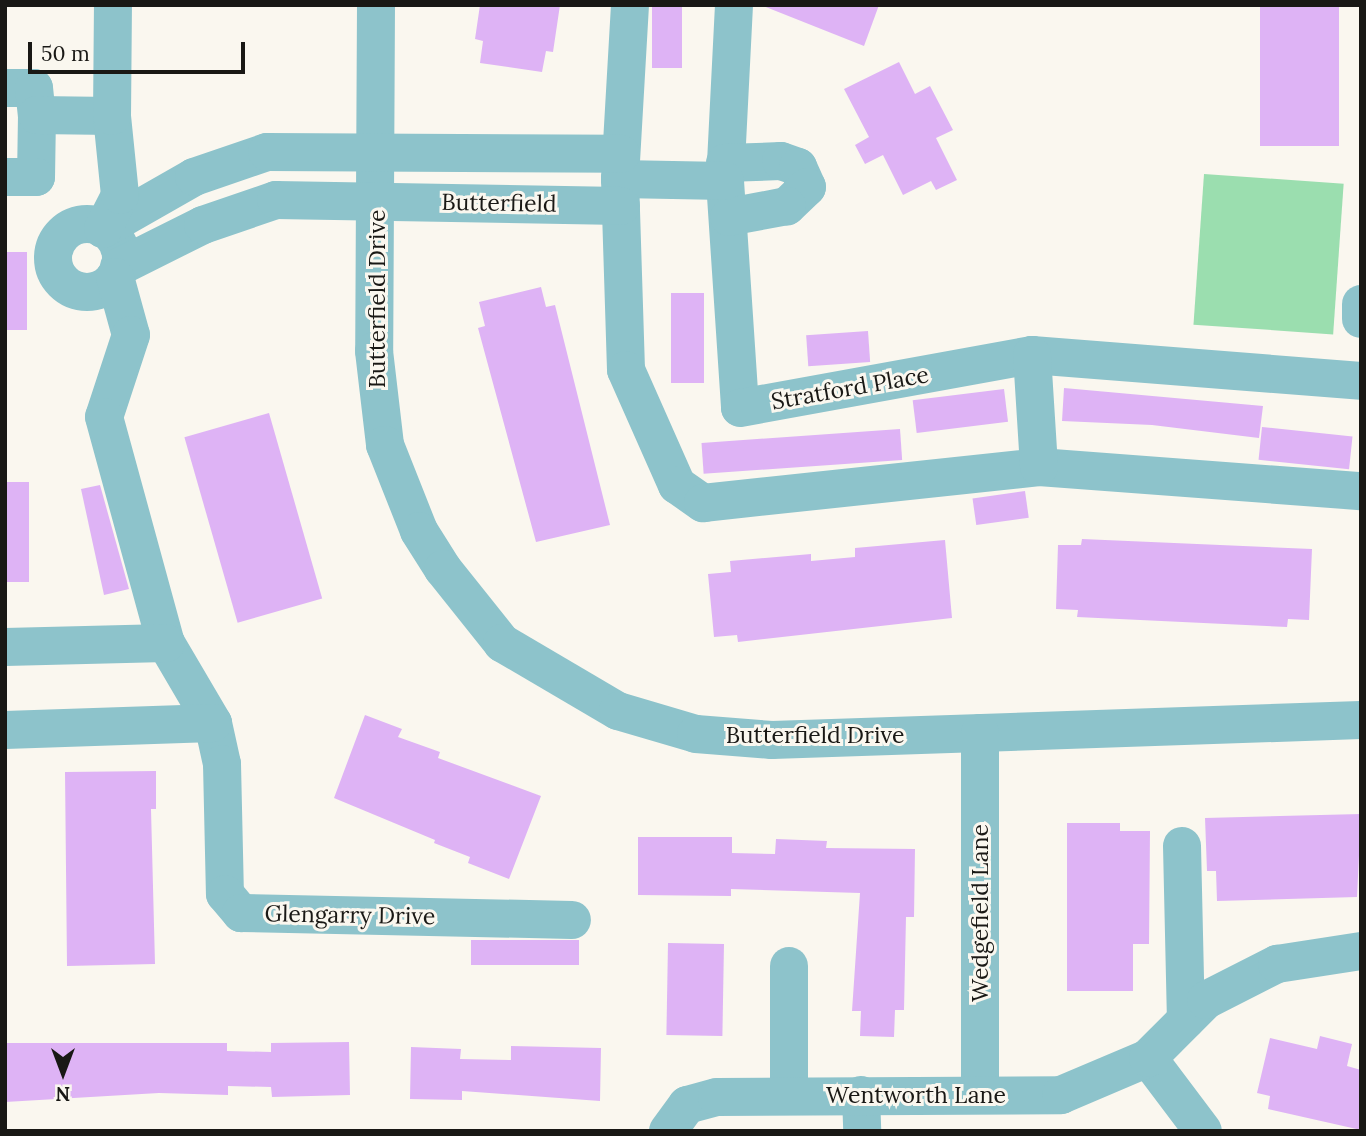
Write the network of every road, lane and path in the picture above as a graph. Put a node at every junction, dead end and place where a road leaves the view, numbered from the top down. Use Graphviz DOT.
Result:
graph roads {
  1 [pos="113,5"];
  2 [pos="376,5"];
  3 [pos="630,5"];
  4 [pos="734,5"];
  5 [pos="5,88"];
  6 [pos="37,115"];
  7 [pos="112,116"];
  8 [pos="376,153"];
  9 [pos="5,177"];
  10 [pos="621,179"];
  11 [pos="726,187"];
  12 [pos="376,201"];
  13 [pos="103,229"];
  14 [pos="117,272"];
  15 [pos="1361,304"];
  16 [pos="1361,319"];
  17 [pos="1032,355"];
  18 [pos="1361,381"];
  19 [pos="1039,467"];
  20 [pos="1361,491"];
  21 [pos="166,643"];
  22 [pos="5,647"];
  23 [pos="1361,720"];
  24 [pos="213,723"];
  25 [pos="5,730"];
  26 [pos="980,733"];
  27 [pos="1182,846"];
  28 [pos="572,919"];
  29 [pos="1361,951"];
  30 [pos="789,966"];
  31 [pos="1186,1020"];
  32 [pos="1148,1058"];
  33 [pos="979,1094"];
  34 [pos="789,1096"];
  35 [pos="862,1113"];
  36 [pos="674,1121"];
  37 [pos="1203,1131"];
  1 -- 7 [label="street"];
  2 -- 8 [label="street, Butterfield Drive"];
  3 -- 10 [label="street"];
  4 -- 11 [label="street, Stratford Place"];
  5 -- 6 [label="street"];
  6 -- 7 [label="street"];
  6 -- 9 [label="street"];
  7 -- 13 [label="street"];
  8 -- 10 [label="street, Butterfield"];
  8 -- 12 [label="street, Butterfield Drive"];
  8 -- 13 [label="street"];
  10 -- 11 [label="street, Butterfield"];
  10 -- 12 [label="street, Butterfield"];
  10 -- 19 [label="street"];
  11 -- 17 [label="street, Stratford Place"];
  12 -- 14 [label="street"];
  12 -- 26 [label="street, Butterfield Drive"];
  13 -- 14 [label="street, Glengarry Drive"];
  13 -- 14 [label="street"];
  14 -- 21 [label="street, Glengarry Drive"];
  15 -- 16 [label="street"];
  17 -- 18 [label="street, Stratford Place"];
  17 -- 19 [label="street"];
  19 -- 20 [label="street"];
  21 -- 22 [label="street"];
  21 -- 24 [label="street, Glengarry Drive"];
  23 -- 26 [label="street, Butterfield Drive"];
  24 -- 25 [label="street"];
  24 -- 28 [label="street, Glengarry Drive"];
  26 -- 33 [label="street, Wedgefield Lane"];
  27 -- 31 [label="street"];
  29 -- 31 [label="street"];
  30 -- 34 [label="street"];
  31 -- 32 [label="street"];
  32 -- 33 [label="street, Wentworth Lane"];
  32 -- 37 [label="street"];
  33 -- 35 [label="street, Wentworth Lane"];
  34 -- 35 [label="street, Wentworth Lane"];
  34 -- 36 [label="street, Wentworth Lane"];
}
